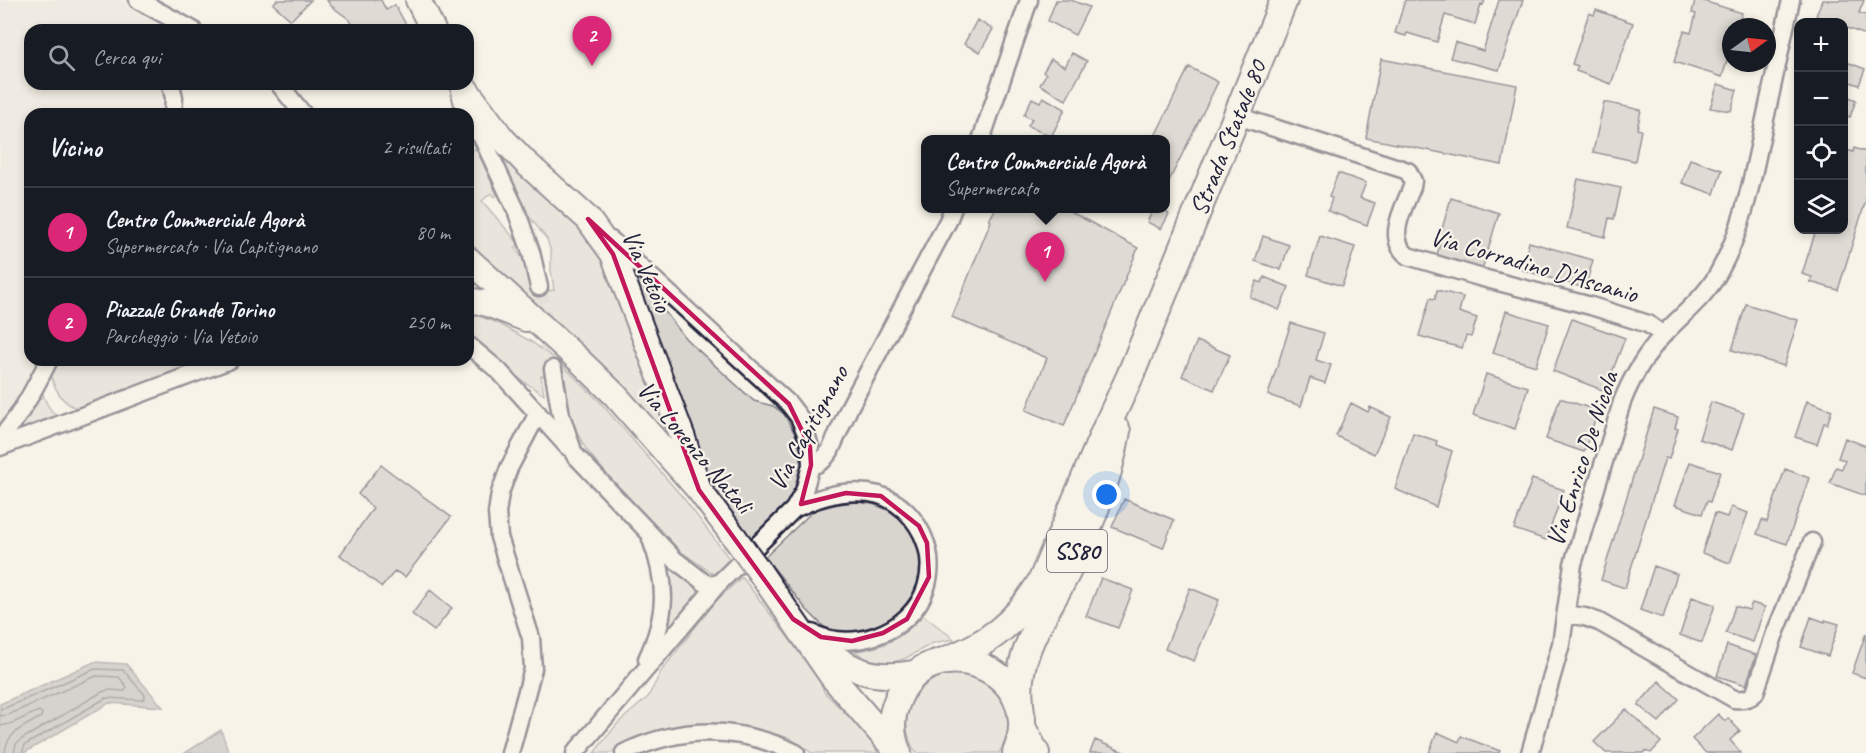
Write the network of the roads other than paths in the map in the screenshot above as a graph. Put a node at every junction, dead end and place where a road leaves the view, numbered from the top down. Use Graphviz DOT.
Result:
graph roads {
  1 [pos="138,0"];
  2 [pos="417,0"];
  3 [pos="1029,0"];
  4 [pos="1284,0"];
  5 [pos="1791,0"];
  6 [pos="182,24"];
  7 [pos="430,24"];
  8 [pos="172,90"];
  9 [pos="281,90"];
  10 [pos="462,90"];
  11 [pos="465,90"];
  12 [pos="173,108"];
  13 [pos="297,108"];
  14 [pos="466,108"];
  15 [pos="1237,117"];
  16 [pos="474,130"];
  17 [pos="983,135"];
  18 [pos="951,213"];
  19 [pos="588,219"];
  20 [pos="474,265"];
  21 [pos="539,287"];
  22 [pos="474,301"];
  23 [pos="539,325"];
  24 [pos="1664,335"];
  25 [pos="474,350"];
  26 [pos="46,366"];
  27 [pos="214,366"];
  28 [pos="553,369"];
  29 [pos="1130,376"];
  30 [pos="538,413"];
  31 [pos="0,438"];
  32 [pos="0,447"];
  33 [pos="574,454"];
  34 [pos="811,465"];
  35 [pos="699,490"];
  36 [pos="794,509"];
  37 [pos="650,535"];
  38 [pos="1812,542"];
  39 [pos="717,585"];
  40 [pos="1566,614"];
  41 [pos="799,624"];
  42 [pos="942,662"];
  43 [pos="919,672"];
  44 [pos="636,681"];
  45 [pos="1022,723"];
  46 [pos="576,752"];
  47 [pos="510,753"];
  48 [pos="624,753"];
  49 [pos="796,753"];
  50 [pos="898,753"];
  51 [pos="1016,753"];
  52 [pos="1037,753"];
  53 [pos="1530,753"];
  1 -- 6 [label="street"];
  2 -- 7 [label="street"];
  3 -- 17 [label="street"];
  4 -- 15 [label="main road, Strada Statale 80 / SS80"];
  5 -- 24 [label="street, Via Enrico De Nicola"];
  8 -- 12 [label="street"];
  9 -- 13 [label="street"];
  10 -- 14 [label="street, Via Vetoio"];
  11 -- 19 [label="street, Via Vetoio"];
  15 -- 24 [label="street, Via Corradino D'Ascanio"];
  15 -- 29 [label="main road, Strada Statale 80 / SS80"];
  16 -- 21 [label="street"];
  18 -- 34 [label="street, Via Capitignano"];
  19 -- 34 [label="street"];
  19 -- 35 [label="street, Via Vetoio"];
  20 -- 23 [label="street, Via Lorenzo Natali"];
  22 -- 23 [label="street, Via Lorenzo Natali"];
  23 -- 35 [label="street, Via Lorenzo Natali"];
  24 -- 40 [label="street, Via Enrico De Nicola"];
  25 -- 30 [label="street"];
  26 -- 31 [label="street"];
  27 -- 32 [label="street"];
  28 -- 33 [label="street"];
  29 -- 42 [label="main road, Strada Statale 80 / SS80"];
  29 -- 45 [label="main road, Strada Statale 80 / SS80"];
  30 -- 33 [label="street"];
  30 -- 47 [label="street"];
  33 -- 37 [label="street"];
  34 -- 36 [label="street, Via Capitignano"];
  35 -- 41 [label="street, Via Lorenzo Natali, bridge"];
  36 -- 39 [label="street, Via Capitignano"];
  36 -- 41 [label="street"];
  37 -- 39 [label="street"];
  37 -- 44 [label="street"];
  38 -- 40 [label="street"];
  39 -- 44 [label="street, Via Capitignano"];
  40 -- 53 [label="street, Via Enrico De Nicola"];
  41 -- 43 [label="street, Via Lorenzo Natali"];
  41 -- 50 [label="street, Via Lorenzo Natali"];
  42 -- 43 [label="main road, SS80"];
  42 -- 45 [label="main road, SS80"];
  43 -- 50 [label="main road, SS80"];
  44 -- 46 [label="street, Via Capitignano"];
  45 -- 51 [label="main road, SS80"];
  45 -- 52 [label="street"];
  48 -- 49 [label="street"];
}
